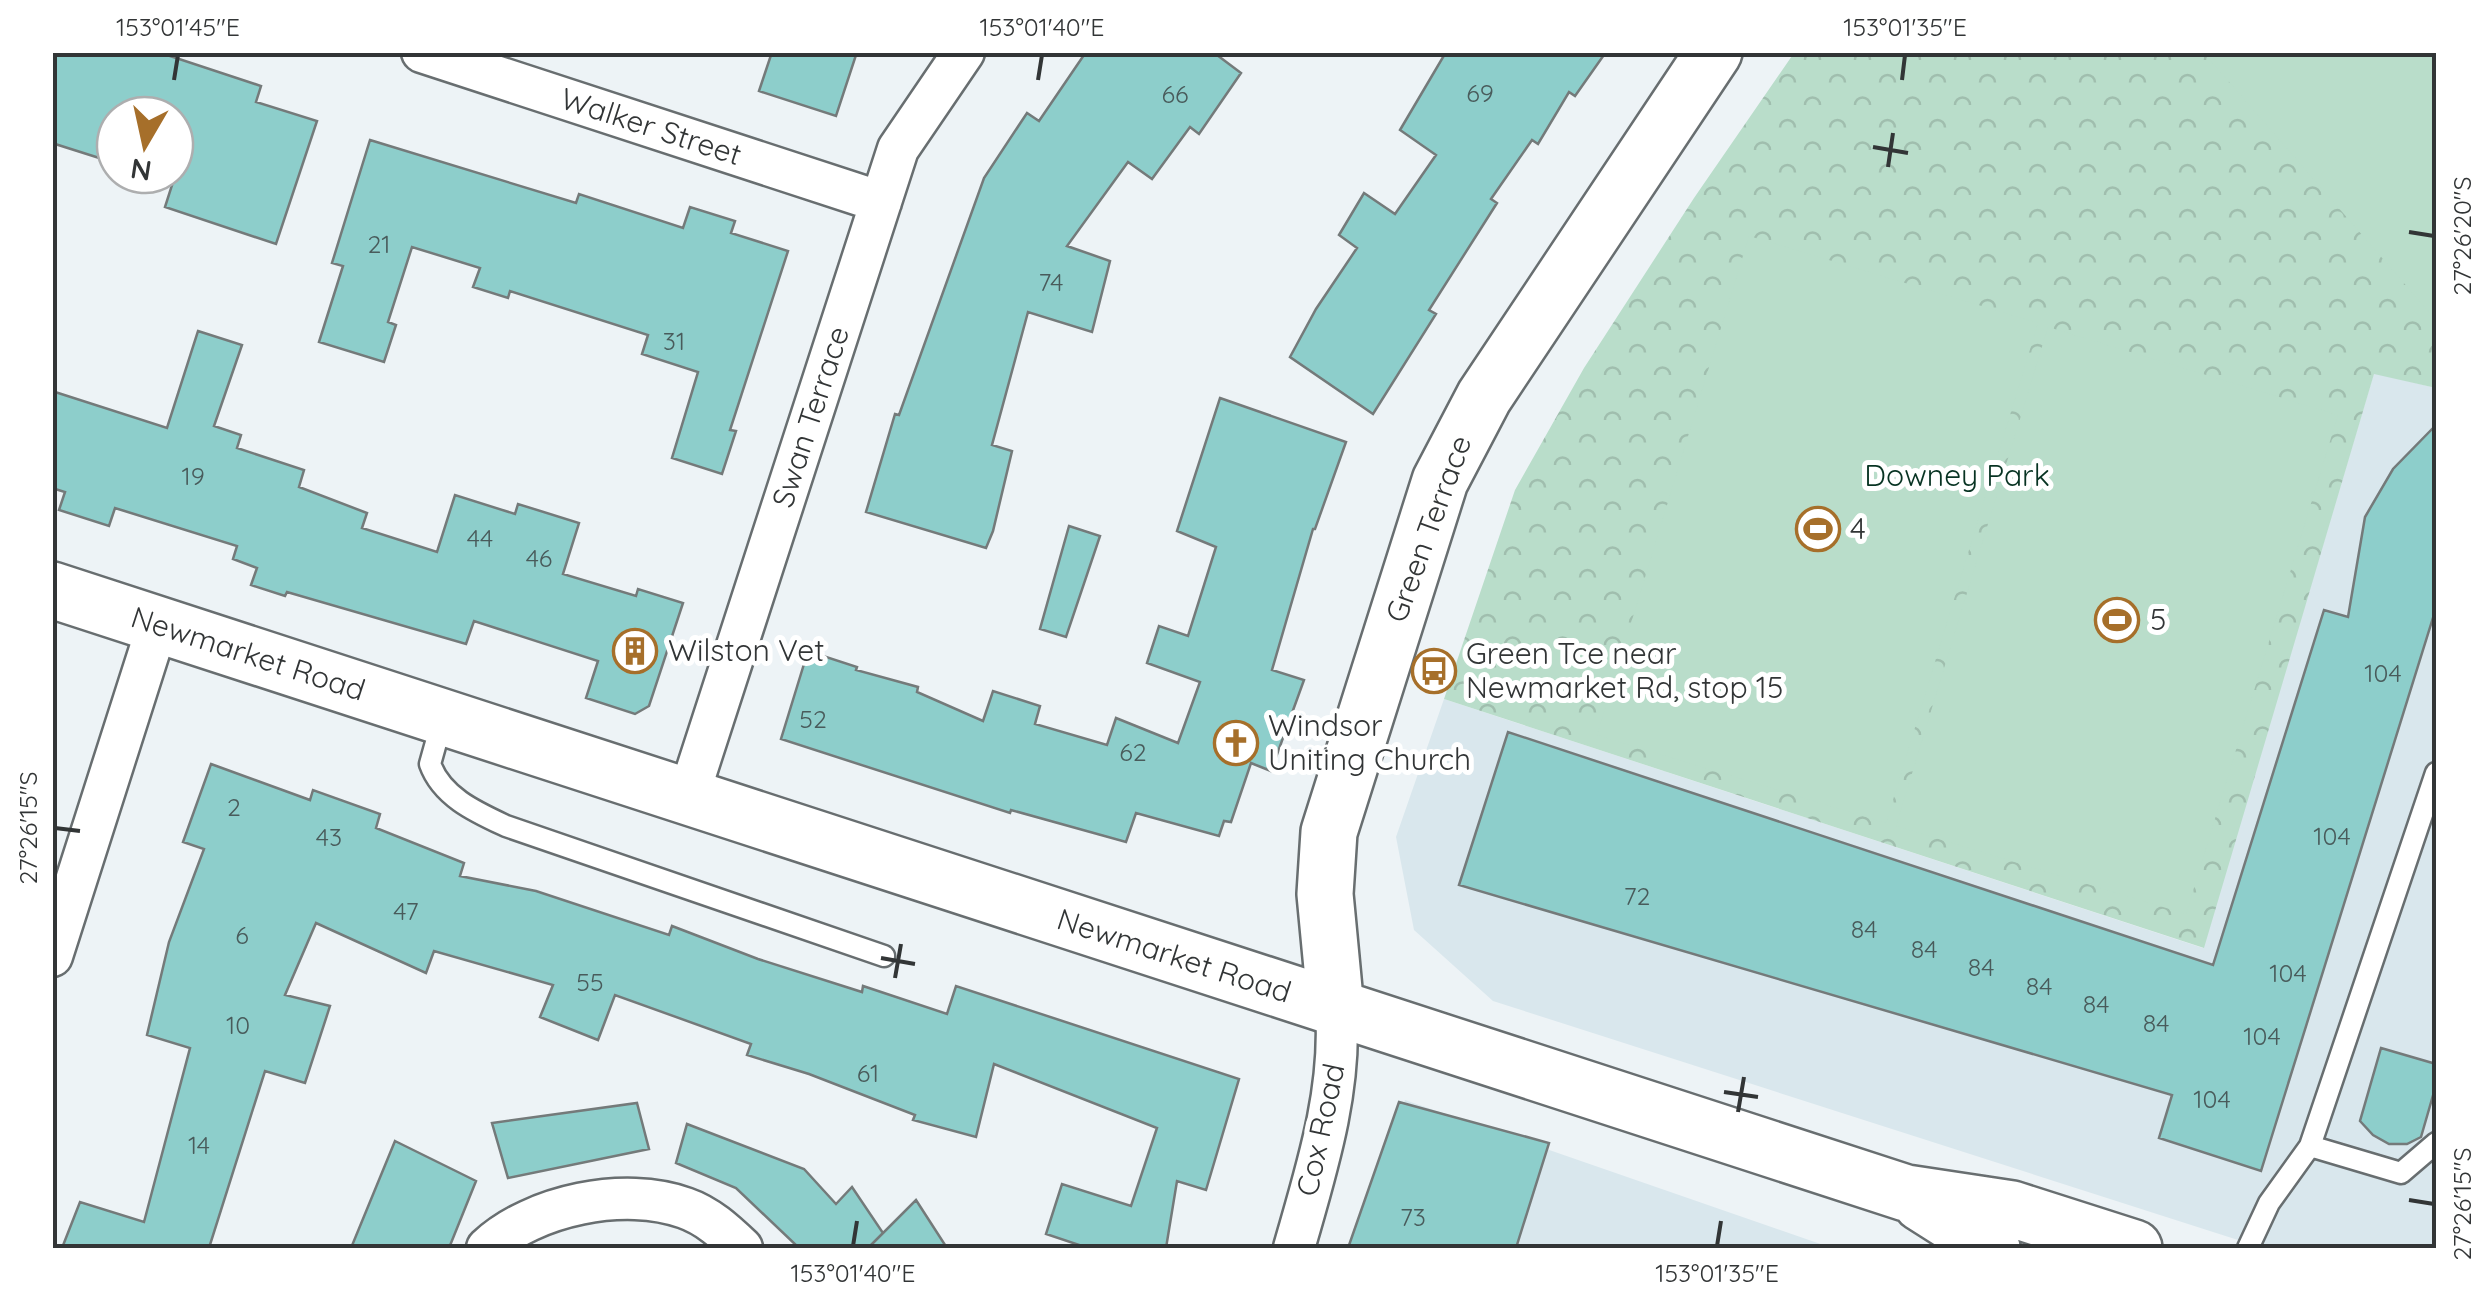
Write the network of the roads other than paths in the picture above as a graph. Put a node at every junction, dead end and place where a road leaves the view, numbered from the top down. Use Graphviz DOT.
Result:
graph roads {
  1 [pos="422,52"];
  2 [pos="964,52"];
  3 [pos="1714,52"];
  4 [pos="881,202"];
  5 [pos="52,590"];
  6 [pos="158,624"];
  7 [pos="442,719"];
  8 [pos="2436,773"];
  9 [pos="688,797"];
  10 [pos="52,956"];
  11 [pos="884,956"];
  12 [pos="1336,1010"];
  13 [pos="2436,1144"];
  14 [pos="2310,1146"];
  15 [pos="1906,1193"];
  16 [pos="487,1248"];
  17 [pos="742,1248"];
  18 [pos="1294,1248"];
  19 [pos="1992,1248"];
  20 [pos="2134,1248"];
  21 [pos="2248,1248"];
  1 -- 4 [label="street, Walker Street"];
  2 -- 4 [label="street, Swan Terrace"];
  3 -- 12 [label="main road, Green Terrace"];
  4 -- 9 [label="street, Swan Terrace"];
  5 -- 6 [label="main road, Newmarket Road"];
  6 -- 7 [label="main road, Newmarket Road"];
  6 -- 10 [label="street"];
  7 -- 9 [label="main road, Newmarket Road"];
  7 -- 11 [label="lane"];
  8 -- 14 [label="lane"];
  9 -- 12 [label="main road, Newmarket Road"];
  12 -- 15 [label="main road, Newmarket Road"];
  12 -- 18 [label="street, Cox Road"];
  13 -- 14 [label="lane"];
  14 -- 21 [label="lane"];
  15 -- 19 [label="main road, Newmarket Road"];
  15 -- 20 [label="main road, Newmarket Road"];
  16 -- 17 [label="street"];
}
